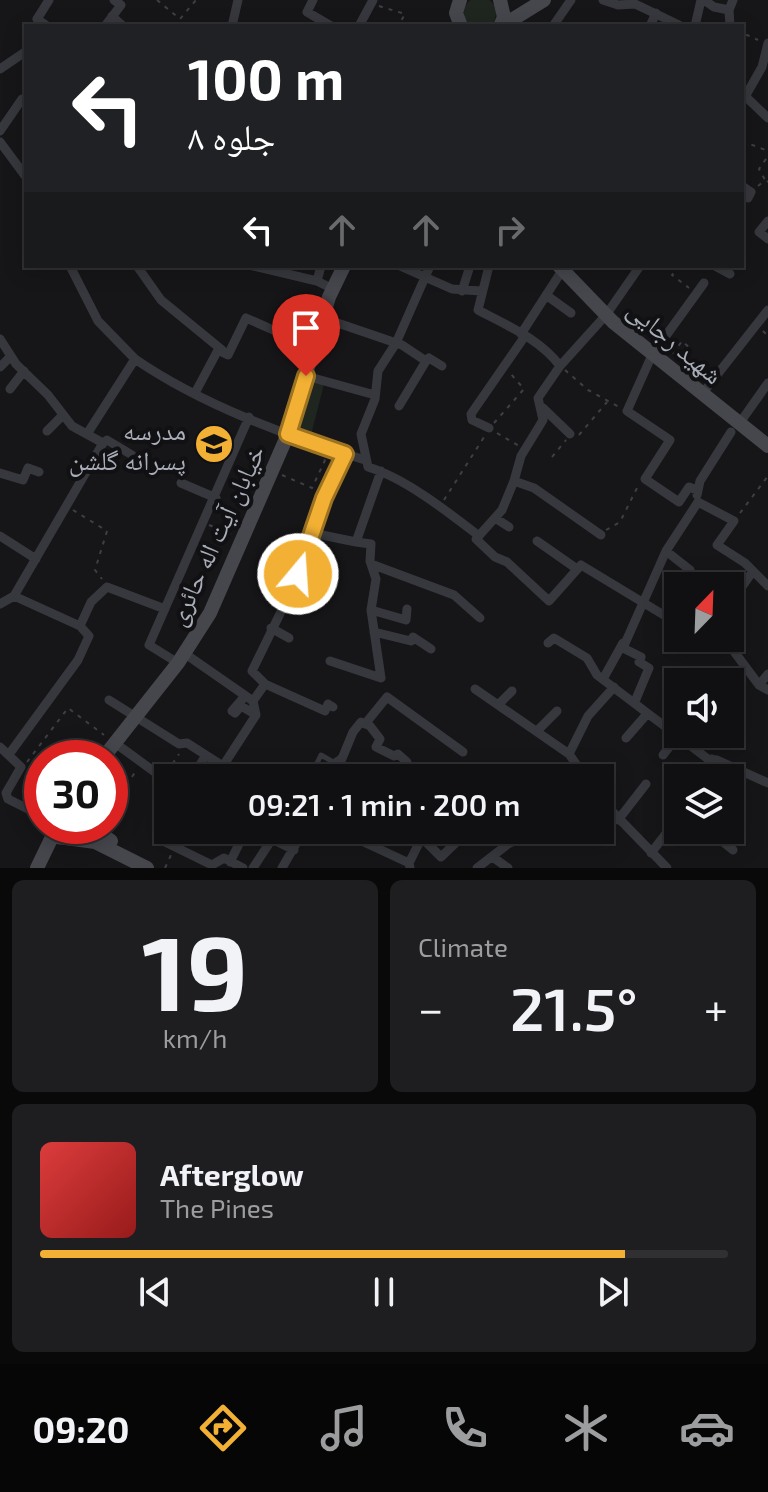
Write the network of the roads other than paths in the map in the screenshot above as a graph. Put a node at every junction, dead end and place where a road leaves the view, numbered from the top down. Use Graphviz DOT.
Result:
graph roads {
  1 [pos="49,0"];
  2 [pos="114,0"];
  3 [pos="238,0"];
  4 [pos="313,0"];
  5 [pos="500,0"];
  6 [pos="544,0"];
  7 [pos="571,0"];
  8 [pos="603,0"];
  9 [pos="702,0"];
  10 [pos="372,1"];
  11 [pos="731,5"];
  12 [pos="656,13"];
  13 [pos="112,16"];
  14 [pos="44,24"];
  15 [pos="106,24"];
  16 [pos="121,24"];
  17 [pos="232,24"];
  18 [pos="327,24"];
  19 [pos="360,24"];
  20 [pos="502,24"];
  21 [pos="504,24"];
  22 [pos="554,24"];
  23 [pos="651,24"];
  24 [pos="677,24"];
  25 [pos="696,24"];
  26 [pos="768,44"];
  27 [pos="24,53"];
  28 [pos="0,69"];
  29 [pos="765,70"];
  30 [pos="744,94"];
  31 [pos="24,99"];
  32 [pos="768,118"];
  33 [pos="0,131"];
  34 [pos="0,142"];
  35 [pos="24,174"];
  36 [pos="768,221"];
  37 [pos="768,239"];
  38 [pos="71,268"];
  39 [pos="138,268"];
  40 [pos="262,268"];
  41 [pos="320,268"];
  42 [pos="343,268"];
  43 [pos="469,268"];
  44 [pos="489,268"];
  45 [pos="561,268"];
  46 [pos="563,268"];
  47 [pos="639,268"];
  48 [pos="719,268"];
  49 [pos="428,271"];
  50 [pos="730,274"];
  51 [pos="317,281"];
  52 [pos="704,283"];
  53 [pos="333,289"];
  54 [pos="462,291"];
  55 [pos="481,291"];
  56 [pos="546,295"];
  57 [pos="768,310"];
  58 [pos="571,313"];
  59 [pos="606,315"];
  60 [pos="323,318"];
  61 [pos="523,335"];
  62 [pos="0,339"];
  63 [pos="318,340"];
  64 [pos="396,343"];
  65 [pos="228,355"];
  66 [pos="11,356"];
  67 [pos="135,359"];
  68 [pos="426,361"];
  69 [pos="664,364"];
  70 [pos="442,366"];
  71 [pos="560,366"];
  72 [pos="0,367"];
  73 [pos="24,371"];
  74 [pos="306,376"];
  75 [pos="768,383"];
  76 [pos="10,389"];
  77 [pos="195,393"];
  78 [pos="702,394"];
  79 [pos="375,395"];
  80 [pos="538,398"];
  81 [pos="399,406"];
  82 [pos="62,416"];
  83 [pos="249,417"];
  84 [pos="489,428"];
  85 [pos="735,428"];
  86 [pos="47,431"];
  87 [pos="87,434"];
  88 [pos="288,434"];
  89 [pos="570,434"];
  90 [pos="103,443"];
  91 [pos="768,446"];
  92 [pos="345,454"];
  93 [pos="132,455"];
  94 [pos="366,464"];
  95 [pos="381,471"];
  96 [pos="39,472"];
  97 [pos="0,473"];
  98 [pos="514,481"];
  99 [pos="181,483"];
  100 [pos="697,490"];
  101 [pos="216,498"];
  102 [pos="698,502"];
  103 [pos="495,518"];
  104 [pos="509,527"];
  105 [pos="312,533"];
  106 [pos="601,535"];
  107 [pos="0,536"];
  108 [pos="479,536"];
  109 [pos="537,541"];
  110 [pos="356,542"];
  111 [pos="666,551"];
  112 [pos="36,559"];
  113 [pos="272,561"];
  114 [pos="371,564"];
  115 [pos="577,569"];
  116 [pos="690,570"];
  117 [pos="753,571"];
  118 [pos="298,574"];
  119 [pos="744,584"];
  120 [pos="768,586"];
  121 [pos="293,587"];
  122 [pos="324,593"];
  123 [pos="14,596"];
  124 [pos="643,602"];
  125 [pos="0,604"];
  126 [pos="165,609"];
  127 [pos="407,609"];
  128 [pos="371,610"];
  129 [pos="664,615"];
  130 [pos="480,618"];
  131 [pos="80,626"];
  132 [pos="271,628"];
  133 [pos="631,630"];
  134 [pos="374,632"];
  135 [pos="289,638"];
  136 [pos="548,643"];
  137 [pos="431,649"];
  138 [pos="735,652"];
  139 [pos="181,658"];
  140 [pos="330,661"];
  141 [pos="768,674"];
  142 [pos="603,679"];
  143 [pos="265,684"];
  144 [pos="614,687"];
  145 [pos="764,688"];
  146 [pos="475,689"];
  147 [pos="512,691"];
  148 [pos="249,699"];
  149 [pos="636,699"];
  150 [pos="109,700"];
  151 [pos="498,705"];
  152 [pos="333,707"];
  153 [pos="557,711"];
  154 [pos="532,714"];
  155 [pos="647,714"];
  156 [pos="256,715"];
  157 [pos="135,718"];
  158 [pos="363,723"];
  159 [pos="521,724"];
  160 [pos="664,727"];
  161 [pos="537,731"];
  162 [pos="626,738"];
  163 [pos="117,740"];
  164 [pos="0,747"];
  165 [pos="668,748"];
  166 [pos="694,748"];
  167 [pos="128,752"];
  168 [pos="463,752"];
  169 [pos="10,753"];
  170 [pos="569,754"];
  171 [pos="206,755"];
  172 [pos="343,755"];
  173 [pos="663,755"];
  174 [pos="712,759"];
  175 [pos="407,762"];
  176 [pos="200,764"];
  177 [pos="220,764"];
  178 [pos="224,764"];
  179 [pos="318,764"];
  180 [pos="339,764"];
  181 [pos="576,764"];
  182 [pos="709,764"];
  183 [pos="723,764"];
  184 [pos="154,771"];
  185 [pos="744,773"];
  186 [pos="768,783"];
  187 [pos="646,784"];
  188 [pos="24,807"];
  189 [pos="614,815"];
  190 [pos="618,820"];
  191 [pos="664,836"];
  192 [pos="50,844"];
  193 [pos="99,844"];
  194 [pos="121,844"];
  195 [pos="170,844"];
  196 [pos="239,844"];
  197 [pos="269,844"];
  198 [pos="282,844"];
  199 [pos="297,844"];
  200 [pos="366,844"];
  201 [pos="421,844"];
  202 [pos="428,844"];
  203 [pos="454,844"];
  204 [pos="508,844"];
  205 [pos="726,844"];
  206 [pos="294,850"];
  207 [pos="733,850"];
  208 [pos="651,853"];
  209 [pos="494,858"];
  210 [pos="230,862"];
  211 [pos="410,866"];
  212 [pos="142,867"];
  213 [pos="37,868"];
  214 [pos="162,868"];
  215 [pos="243,868"];
  216 [pos="253,868"];
  217 [pos="282,868"];
  218 [pos="477,868"];
  219 [pos="508,868"];
  220 [pos="667,868"];
  1 -- 14 [label="street"];
  2 -- 13 [label="street"];
  3 -- 17 [label="street"];
  4 -- 18 [label="street"];
  5 -- 20 [label="main road"];
  6 -- 21 [label="main road"];
  7 -- 22 [label="street"];
  8 -- 12 [label="street"];
  9 -- 11 [label="street"];
  9 -- 25 [label="street"];
  10 -- 19 [label="street"];
  12 -- 23 [label="street"];
  12 -- 24 [label="street"];
  13 -- 15 [label="street"];
  13 -- 16 [label="street"];
  26 -- 29 [label="street"];
  27 -- 28 [label="street"];
  29 -- 30 [label="street"];
  30 -- 32 [label="street"];
  31 -- 33 [label="street"];
  34 -- 35 [label="street"];
  36 -- 37 [label="street"];
  38 -- 67 [label="street"];
  39 -- 65 [label="street"];
  40 -- 51 [label="street"];
  41 -- 51 [label="street"];
  42 -- 53 [label="main road, خیابان آیت اله حائری"];
  43 -- 54 [label="street"];
  44 -- 55 [label="street"];
  45 -- 56 [label="street"];
  46 -- 59 [label="main road, شهید رجایی"];
  47 -- 59 [label="street"];
  48 -- 50 [label="street"];
  49 -- 54 [label="street"];
  49 -- 64 [label="street"];
  51 -- 53 [label="street"];
  52 -- 69 [label="street"];
  53 -- 60 [label="main road, خیابان آیت اله حائری"];
  54 -- 55 [label="street"];
  55 -- 61 [label="street"];
  56 -- 58 [label="street"];
  56 -- 61 [label="street"];
  57 -- 78 [label="street"];
  59 -- 69 [label="main road, شهید رجایی"];
  59 -- 71 [label="street"];
  60 -- 63 [label="main road, خیابان آیت اله حائری"];
  60 -- 64 [label="street"];
  61 -- 71 [label="street"];
  61 -- 84 [label="street"];
  62 -- 66 [label="street"];
  63 -- 65 [label="street"];
  63 -- 74 [label="main road, خیابان آیت اله حائری"];
  64 -- 68 [label="street"];
  64 -- 79 [label="street"];
  65 -- 77 [label="street"];
  66 -- 72 [label="street"];
  66 -- 73 [label="street"];
  67 -- 77 [label="street"];
  67 -- 87 [label="street"];
  68 -- 70 [label="street"];
  68 -- 81 [label="street"];
  69 -- 78 [label="main road, شهید رجایی"];
  69 -- 100 [label="street"];
  71 -- 80 [label="street"];
  73 -- 76 [label="street"];
  73 -- 82 [label="street"];
  74 -- 79 [label="street"];
  74 -- 88 [label="main road, خیابان آیت اله حائری"];
  75 -- 85 [label="street"];
  77 -- 83 [label="street"];
  78 -- 85 [label="main road, شهید رجایی"];
  79 -- 94 [label="street"];
  80 -- 89 [label="street"];
  80 -- 98 [label="street"];
  82 -- 86 [label="street"];
  82 -- 87 [label="street"];
  83 -- 88 [label="street"];
  83 -- 101 [label="street"];
  85 -- 91 [label="main road, شهید رجایی"];
  85 -- 100 [label="street"];
  87 -- 90 [label="street"];
  88 -- 92 [label="street"];
  88 -- 139 [label="main road, خیابان آیت اله حائری"];
  90 -- 93 [label="street"];
  90 -- 112 [label="street"];
  92 -- 94 [label="street"];
  92 -- 105 [label="street"];
  94 -- 95 [label="street"];
  95 -- 108 [label="street"];
  95 -- 110 [label="street"];
  96 -- 97 [label="street"];
  98 -- 103 [label="street"];
  98 -- 106 [label="street"];
  99 -- 101 [label="street"];
  100 -- 102 [label="street"];
  101 -- 126 [label="street"];
  102 -- 111 [label="street"];
  102 -- 117 [label="street"];
  103 -- 104 [label="street"];
  103 -- 108 [label="street"];
  105 -- 110 [label="street"];
  105 -- 118 [label="street"];
  107 -- 112 [label="street"];
  108 -- 115 [label="street"];
  109 -- 115 [label="street"];
  110 -- 114 [label="street"];
  111 -- 116 [label="street"];
  111 -- 124 [label="street"];
  112 -- 123 [label="street"];
  113 -- 118 [label="street"];
  114 -- 128 [label="street"];
  114 -- 130 [label="street"];
  115 -- 124 [label="street"];
  117 -- 119 [label="street"];
  117 -- 120 [label="street"];
  118 -- 121 [label="street"];
  121 -- 122 [label="street"];
  121 -- 132 [label="street"];
  123 -- 125 [label="street"];
  123 -- 131 [label="street"];
  124 -- 129 [label="street"];
  124 -- 133 [label="street"];
  126 -- 131 [label="street"];
  126 -- 139 [label="street"];
  127 -- 128 [label="street"];
  128 -- 134 [label="street"];
  131 -- 169 [label="street"];
  132 -- 135 [label="street"];
  132 -- 143 [label="street"];
  133 -- 142 [label="street"];
  133 -- 149 [label="street"];
  134 -- 137 [label="street"];
  134 -- 140 [label="street"];
  136 -- 142 [label="street"];
  138 -- 145 [label="street"];
  139 -- 148 [label="street"];
  139 -- 157 [label="main road, خیابان آیت اله حائری"];
  141 -- 145 [label="street"];
  142 -- 144 [label="street"];
  143 -- 148 [label="street"];
  143 -- 152 [label="street"];
  144 -- 155 [label="street"];
  144 -- 170 [label="street"];
  146 -- 151 [label="street"];
  147 -- 151 [label="street"];
  148 -- 156 [label="street"];
  148 -- 156 [label="street"];
  150 -- 157 [label="street"];
  151 -- 159 [label="street"];
  153 -- 161 [label="street"];
  154 -- 159 [label="street"];
  155 -- 160 [label="street"];
  155 -- 162 [label="street"];
  156 -- 178 [label="street"];
  157 -- 163 [label="main road, خیابان آیت اله حائری"];
  157 -- 171 [label="street"];
  158 -- 168 [label="street"];
  158 -- 172 [label="street"];
  158 -- 175 [label="street"];
  159 -- 161 [label="street"];
  161 -- 170 [label="street"];
  164 -- 169 [label="street"];
  165 -- 173 [label="street"];
  166 -- 174 [label="street"];
  167 -- 184 [label="street"];
  169 -- 188 [label="street"];
  170 -- 181 [label="street"];
  171 -- 176 [label="street"];
  171 -- 177 [label="street"];
  172 -- 179 [label="lane"];
  172 -- 180 [label="street"];
  174 -- 182 [label="street"];
  174 -- 183 [label="street"];
  185 -- 186 [label="street"];
  187 -- 190 [label="street"];
  189 -- 190 [label="street"];
  190 -- 208 [label="street"];
  191 -- 208 [label="street"];
  192 -- 213 [label="main road"];
  193 -- 212 [label="main road"];
  194 -- 214 [label="main road"];
  195 -- 210 [label="street"];
  196 -- 210 [label="street"];
  197 -- 216 [label="street"];
  198 -- 206 [label="street"];
  199 -- 206 [label="street"];
  200 -- 211 [label="street"];
  201 -- 211 [label="street"];
  202 -- 203 [label="street"];
  204 -- 209 [label="street"];
  205 -- 207 [label="street"];
  206 -- 217 [label="street"];
  208 -- 220 [label="street"];
  209 -- 218 [label="street"];
  209 -- 219 [label="street"];
  210 -- 215 [label="street"];
}
